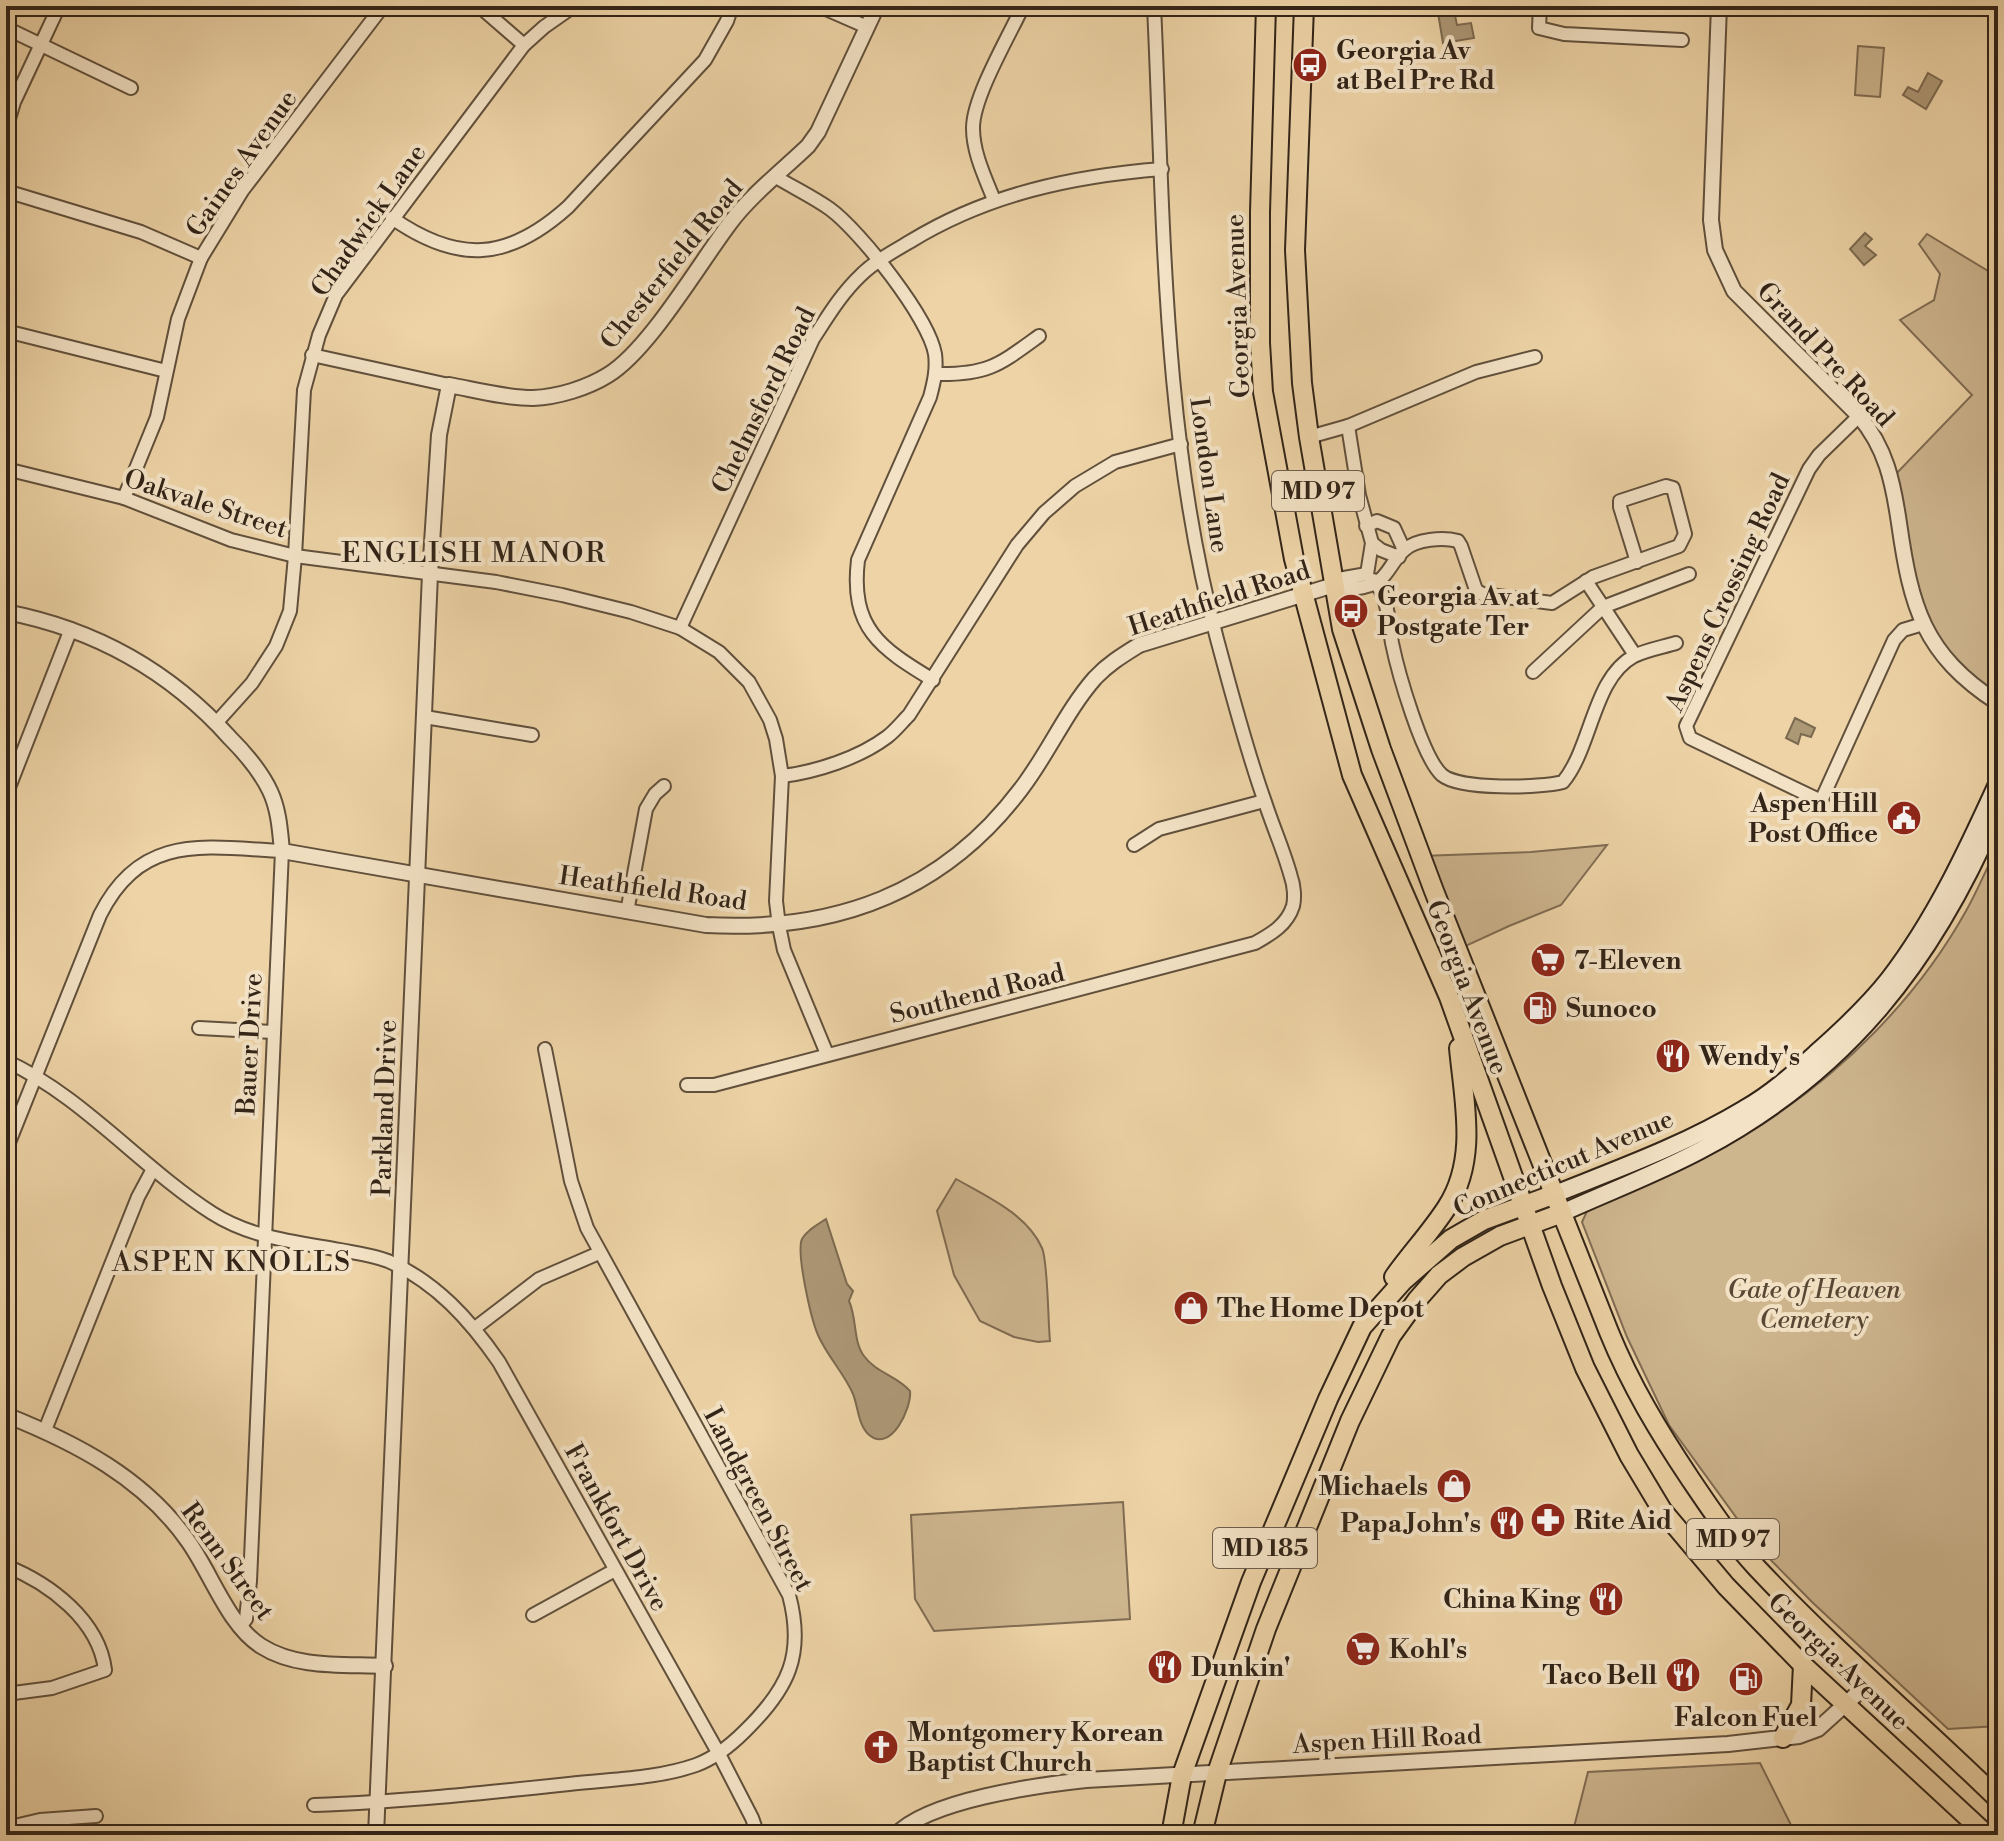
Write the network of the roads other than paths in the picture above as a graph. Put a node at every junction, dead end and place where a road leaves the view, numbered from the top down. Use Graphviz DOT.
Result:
graph roads {
  1 [pos="59,6"];
  2 [pos="383,6"];
  3 [pos="479,6"];
  4 [pos="574,6"];
  5 [pos="732,6"];
  6 [pos="819,6"];
  7 [pos="877,6"];
  8 [pos="1023,6"];
  9 [pos="1154,6"];
  10 [pos="1266,6"];
  11 [pos="1304,6"];
  12 [pos="1540,6"];
  13 [pos="1719,6"];
  14 [pos="867,27"];
  15 [pos="6,28"];
  16 [pos="1682,40"];
  17 [pos="41,44"];
  18 [pos="524,45"];
  19 [pos="131,88"];
  20 [pos="6,129"];
  21 [pos="1162,169"];
  22 [pos="776,177"];
  23 [pos="6,191"];
  24 [pos="994,200"];
  25 [pos="392,218"];
  26 [pos="201,258"];
  27 [pos="879,260"];
  28 [pos="6,331"];
  29 [pos="1039,336"];
  30 [pos="312,355"];
  31 [pos="1535,357"];
  32 [pos="166,371"];
  33 [pos="936,374"];
  34 [pos="449,385"];
  35 [pos="1859,416"];
  36 [pos="1348,426"];
  37 [pos="1309,437"];
  38 [pos="1181,444"];
  39 [pos="6,469"];
  40 [pos="124,498"];
  41 [pos="1366,526"];
  42 [pos="1372,543"];
  43 [pos="1402,554"];
  44 [pos="295,556"];
  45 [pos="1637,562"];
  46 [pos="430,574"];
  47 [pos="1367,574"];
  48 [pos="1689,574"];
  49 [pos="1586,581"];
  50 [pos="1377,584"];
  51 [pos="1334,585"];
  52 [pos="1303,596"];
  53 [pos="1603,607"];
  54 [pos="6,612"];
  55 [pos="1213,622"];
  56 [pos="1923,624"];
  57 [pos="680,628"];
  58 [pos="71,629"];
  59 [pos="1676,643"];
  60 [pos="1635,655"];
  61 [pos="1533,672"];
  62 [pos="933,680"];
  63 [pos="1998,703"];
  64 [pos="425,717"];
  65 [pos="217,722"];
  66 [pos="532,735"];
  67 [pos="782,776"];
  68 [pos="1998,782"];
  69 [pos="664,786"];
  70 [pos="6,795"];
  71 [pos="1264,801"];
  72 [pos="1998,810"];
  73 [pos="1134,845"];
  74 [pos="282,851"];
  75 [pos="419,874"];
  76 [pos="627,912"];
  77 [pos="779,926"];
  78 [pos="1276,931"];
  79 [pos="1456,1018"];
  80 [pos="199,1028"];
  81 [pos="273,1032"];
  82 [pos="545,1049"];
  83 [pos="827,1054"];
  84 [pos="6,1061"];
  85 [pos="36,1075"];
  86 [pos="687,1085"];
  87 [pos="6,1150"];
  88 [pos="153,1169"];
  89 [pos="1555,1194"];
  90 [pos="1522,1204"];
  91 [pos="1562,1213"];
  92 [pos="1529,1224"];
  93 [pos="264,1237"];
  94 [pos="599,1253"];
  95 [pos="401,1269"];
  96 [pos="1362,1327"];
  97 [pos="475,1328"];
  98 [pos="6,1415"];
  99 [pos="45,1430"];
  100 [pos="6,1566"];
  101 [pos="615,1570"];
  102 [pos="533,1615"];
  103 [pos="240,1627"];
  104 [pos="1803,1665"];
  105 [pos="385,1666"];
  106 [pos="1871,1681"];
  107 [pos="6,1694"];
  108 [pos="1846,1706"];
  109 [pos="1783,1738"];
  110 [pos="719,1754"];
  111 [pos="1217,1773"];
  112 [pos="1182,1775"];
  113 [pos="1998,1799"];
  114 [pos="377,1802"];
  115 [pos="314,1805"];
  116 [pos="1965,1815"];
  117 [pos="96,1816"];
  118 [pos="6,1828"];
  119 [pos="376,1835"];
  120 [pos="758,1835"];
  121 [pos="896,1835"];
  122 [pos="1171,1835"];
  123 [pos="1202,1835"];
  124 [pos="1987,1835"];
  125 [pos="1997,1835"];
  1 -- 17 [label="street"];
  2 -- 26 [label="street, Gaines Avenue"];
  3 -- 18 [label="street"];
  4 -- 18 [label="street, Chadwick Lane"];
  5 -- 25 [label="street"];
  6 -- 14 [label="street"];
  7 -- 14 [label="street, Chesterfield Road"];
  8 -- 24 [label="street"];
  9 -- 21 [label="street, London Lane"];
  10 -- 52 [label="main road, Georgia Avenue / MD 97"];
  11 -- 37 [label="main road, Georgia Avenue / MD 97"];
  12 -- 16 [label="street"];
  13 -- 35 [label="street, Grand Pre Road"];
  14 -- 22 [label="street, Chesterfield Road"];
  15 -- 17 [label="street"];
  17 -- 19 [label="street"];
  17 -- 20 [label="street"];
  18 -- 25 [label="street, Chadwick Lane"];
  21 -- 24 [label="street, Chelmsford Road"];
  21 -- 38 [label="street, London Lane"];
  22 -- 27 [label="street"];
  22 -- 34 [label="street, Chesterfield Road"];
  23 -- 26 [label="street"];
  24 -- 27 [label="street, Chelmsford Road"];
  25 -- 30 [label="street, Chadwick Lane"];
  26 -- 32 [label="street, Gaines Avenue"];
  27 -- 33 [label="street"];
  27 -- 57 [label="street, Chelmsford Road"];
  28 -- 32 [label="street"];
  29 -- 33 [label="street"];
  30 -- 34 [label="street, Chesterfield Road"];
  30 -- 44 [label="street, Chadwick Lane"];
  31 -- 36 [label="street"];
  32 -- 40 [label="street, Gaines Avenue"];
  33 -- 62 [label="street"];
  34 -- 46 [label="street, Parkland Drive"];
  35 -- 56 [label="street, Grand Pre Road"];
  35 -- 56 [label="street, Aspens Crossing Road"];
  36 -- 37 [label="street"];
  36 -- 41 [label="street"];
  37 -- 51 [label="main road, Georgia Avenue / MD 97"];
  38 -- 55 [label="street, London Lane"];
  38 -- 62 [label="street"];
  39 -- 40 [label="street, Oakvale Street"];
  40 -- 44 [label="street, Oakvale Street"];
  41 -- 42 [label="street"];
  41 -- 43 [label="street"];
  42 -- 43 [label="street"];
  42 -- 47 [label="street"];
  43 -- 49 [label="street"];
  43 -- 50 [label="street"];
  44 -- 46 [label="street, Oakvale Street"];
  44 -- 65 [label="street, Chadwick Lane"];
  45 -- 45 [label="street"];
  45 -- 49 [label="street"];
  46 -- 57 [label="street, Oakvale Street"];
  46 -- 64 [label="street, Parkland Drive"];
  47 -- 50 [label="street"];
  47 -- 51 [label="street"];
  48 -- 53 [label="street"];
  49 -- 53 [label="street"];
  50 -- 51 [label="street"];
  50 -- 60 [label="street"];
  51 -- 52 [label="street, Heathfield Road"];
  51 -- 89 [label="main road, Georgia Avenue / MD 97"];
  52 -- 55 [label="street, Heathfield Road"];
  52 -- 79 [label="main road, Georgia Avenue / MD 97"];
  53 -- 60 [label="street"];
  53 -- 61 [label="street"];
  54 -- 58 [label="street, Bauer Drive"];
  55 -- 71 [label="street, London Lane"];
  55 -- 77 [label="street, Heathfield Road"];
  56 -- 63 [label="street, Grand Pre Road"];
  57 -- 67 [label="street, Oakvale Street"];
  58 -- 65 [label="street, Bauer Drive"];
  58 -- 70 [label="street"];
  59 -- 60 [label="street"];
  62 -- 67 [label="street"];
  64 -- 66 [label="street"];
  64 -- 75 [label="street, Parkland Drive"];
  65 -- 74 [label="street, Bauer Drive"];
  67 -- 77 [label="street, Oakvale Street"];
  68 -- 89 [label="main road, Connecticut Avenue"];
  69 -- 76 [label="street"];
  71 -- 73 [label="street"];
  71 -- 78 [label="street, London Lane"];
  72 -- 91 [label="main road, Connecticut Avenue"];
  74 -- 75 [label="street, Heathfield Road"];
  74 -- 81 [label="street, Bauer Drive"];
  74 -- 85 [label="street"];
  75 -- 76 [label="street, Heathfield Road"];
  75 -- 95 [label="street, Parkland Drive"];
  76 -- 77 [label="street, Heathfield Road"];
  77 -- 83 [label="street, Oakvale Street"];
  78 -- 83 [label="street, Southend Road"];
  79 -- 90 [label="main road, Georgia Avenue / MD 97"];
  79 -- 96 [label="main road"];
  80 -- 81 [label="street"];
  81 -- 93 [label="street, Bauer Drive"];
  82 -- 94 [label="street, Landgreen Street"];
  83 -- 86 [label="street, Southend Road"];
  84 -- 85 [label="street, Frankfort Drive"];
  85 -- 87 [label="street"];
  85 -- 88 [label="street, Frankfort Drive"];
  88 -- 93 [label="street, Frankfort Drive"];
  88 -- 99 [label="street"];
  89 -- 90 [label="main road, Connecticut Avenue / MD 185"];
  89 -- 91 [label="main road, Georgia Avenue / MD 97"];
  90 -- 92 [label="main road, Georgia Avenue / MD 97"];
  90 -- 96 [label="main road, Connecticut Avenue / MD 185"];
  91 -- 92 [label="main road, Connecticut Avenue / MD 185"];
  91 -- 106 [label="main road, Georgia Avenue / MD 97"];
  92 -- 104 [label="main road, Georgia Avenue / MD 97"];
  92 -- 111 [label="main road, Connecticut Avenue / MD 185"];
  93 -- 95 [label="street, Frankfort Drive"];
  93 -- 103 [label="street, Bauer Drive"];
  94 -- 97 [label="street"];
  94 -- 110 [label="street, Landgreen Street"];
  95 -- 97 [label="street, Frankfort Drive"];
  95 -- 105 [label="street, Parkland Drive"];
  96 -- 112 [label="main road, Connecticut Avenue / MD 185"];
  97 -- 101 [label="street, Frankfort Drive"];
  98 -- 99 [label="street, Renn Street"];
  99 -- 103 [label="street, Renn Street"];
  100 -- 107 [label="street"];
  101 -- 102 [label="street"];
  101 -- 110 [label="street, Frankfort Drive"];
  103 -- 105 [label="street, Renn Street"];
  104 -- 108 [label="main road, Georgia Avenue / MD 97"];
  104 -- 109 [label="main road"];
  105 -- 114 [label="street, Parkland Drive"];
  106 -- 108 [label="street, Aspen Hill Road"];
  106 -- 113 [label="main road, Georgia Avenue / MD 97"];
  108 -- 109 [label="street, Aspen Hill Road"];
  108 -- 116 [label="main road, Georgia Avenue / MD 97"];
  109 -- 111 [label="street, Aspen Hill Road"];
  110 -- 114 [label="street, Landgreen Street"];
  110 -- 120 [label="street, Frankfort Drive"];
  111 -- 112 [label="street, Aspen Hill Road"];
  111 -- 123 [label="main road, Connecticut Avenue / MD 185"];
  112 -- 121 [label="street, Aspen Hill Road"];
  112 -- 122 [label="main road, Connecticut Avenue / MD 185"];
  114 -- 115 [label="street, Landgreen Street"];
  114 -- 119 [label="street, Parkland Drive"];
  116 -- 124 [label="main road, Georgia Avenue / MD 97"];
  116 -- 125 [label="main road"];
  117 -- 118 [label="street"];
}
